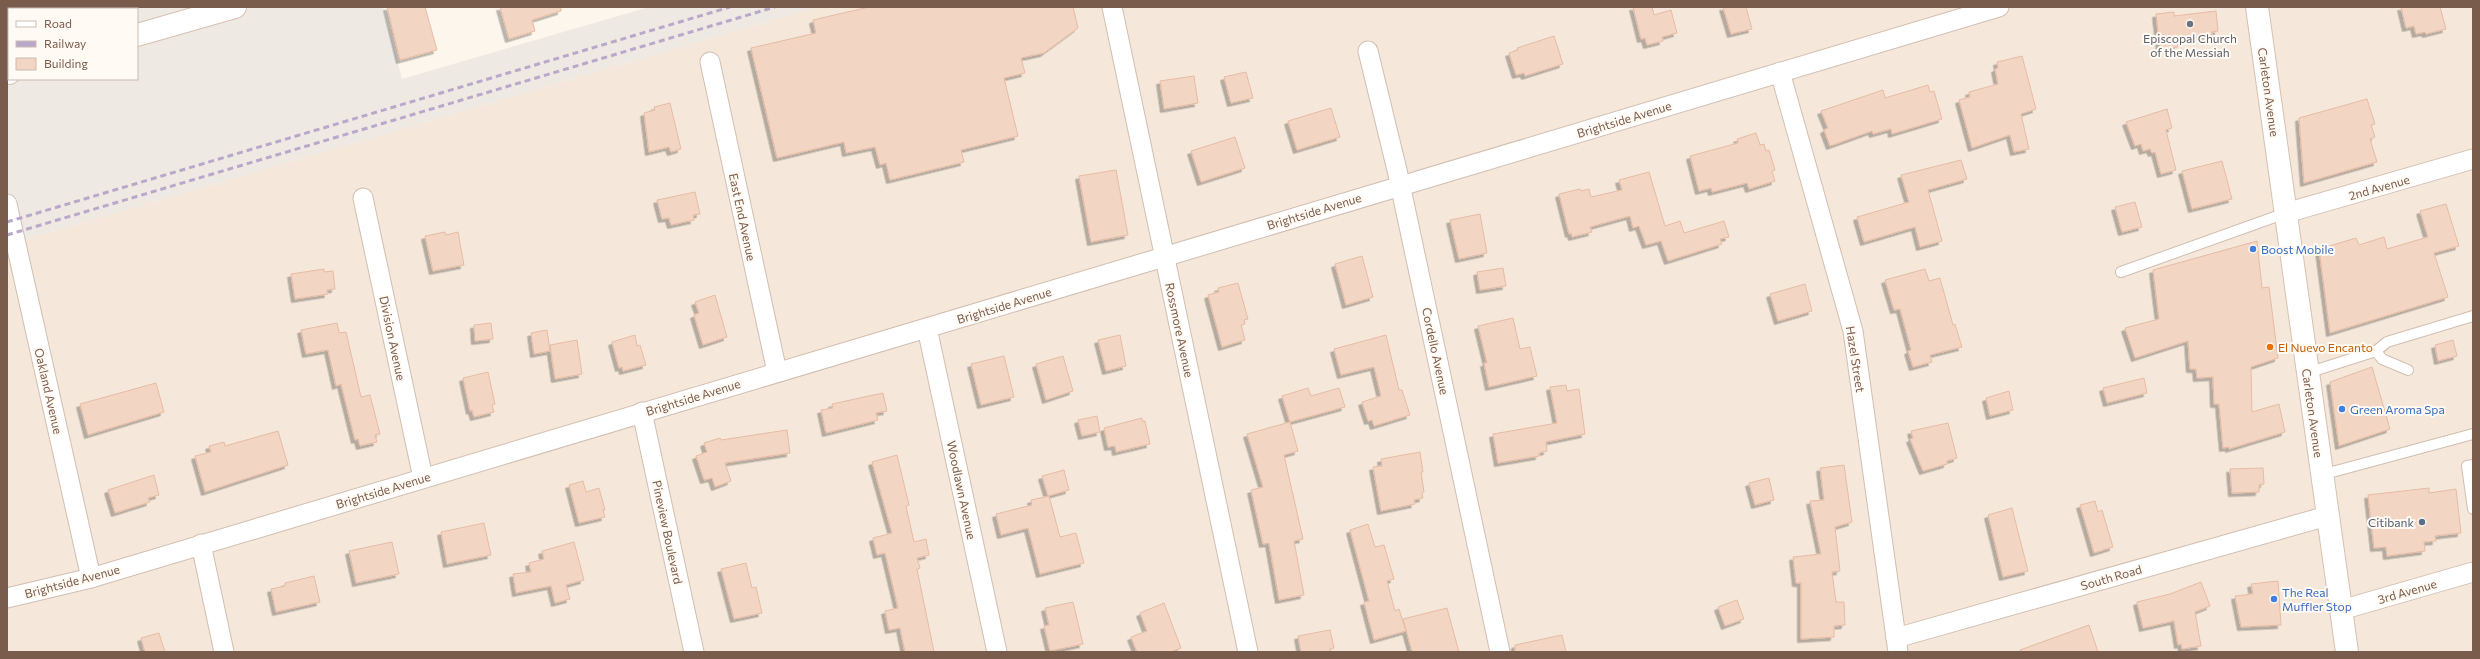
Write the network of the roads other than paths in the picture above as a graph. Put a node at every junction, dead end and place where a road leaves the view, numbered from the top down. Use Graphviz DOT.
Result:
graph roads {
  1 [pos="235,7"];
  2 [pos="1112,7"];
  3 [pos="1999,7"];
  4 [pos="2257,7"];
  5 [pos="1980,10"];
  6 [pos="138,35"];
  7 [pos="1368,51"];
  8 [pos="710,62"];
  9 [pos="1780,72"];
  10 [pos="2473,159"];
  11 [pos="1400,185"];
  12 [pos="363,198"];
  13 [pos="7,204"];
  14 [pos="2286,213"];
  15 [pos="1164,256"];
  16 [pos="2121,272"];
  17 [pos="2473,316"];
  18 [pos="927,328"];
  19 [pos="2376,351"];
  20 [pos="2408,370"];
  21 [pos="777,372"];
  22 [pos="2307,373"];
  23 [pos="642,412"];
  24 [pos="2473,434"];
  25 [pos="2473,465"];
  26 [pos="2321,475"];
  27 [pos="424,478"];
  28 [pos="2473,509"];
  29 [pos="2326,516"];
  30 [pos="201,544"];
  31 [pos="2473,572"];
  32 [pos="91,578"];
  33 [pos="7,598"];
  34 [pos="2341,610"];
  35 [pos="1897,645"];
  36 [pos="224,652"];
  37 [pos="694,652"];
  38 [pos="997,652"];
  39 [pos="1248,652"];
  40 [pos="1500,652"];
  41 [pos="2347,652"];
  1 -- 6 [label="main road"];
  2 -- 15 [label="street, Rossmore Avenue"];
  3 -- 5 [label="street, Brightside Avenue"];
  4 -- 14 [label="main road, Carleton Avenue"];
  5 -- 9 [label="street, Brightside Avenue"];
  7 -- 11 [label="street, Cordello Avenue"];
  8 -- 21 [label="street, East End Avenue"];
  9 -- 11 [label="street, Brightside Avenue"];
  9 -- 35 [label="street, Hazel Street"];
  10 -- 14 [label="street, 2nd Avenue"];
  11 -- 15 [label="street, Brightside Avenue"];
  11 -- 40 [label="street, Cordello Avenue"];
  12 -- 27 [label="street, Division Avenue"];
  13 -- 32 [label="street, Oakland Avenue"];
  14 -- 16 [label="lane"];
  14 -- 22 [label="main road, Carleton Avenue"];
  15 -- 18 [label="street, Brightside Avenue"];
  15 -- 39 [label="street, Rossmore Avenue"];
  17 -- 19 [label="lane"];
  18 -- 21 [label="street, Brightside Avenue"];
  18 -- 38 [label="street, Woodlawn Avenue"];
  19 -- 20 [label="lane"];
  19 -- 22 [label="lane"];
  21 -- 23 [label="street, Brightside Avenue"];
  22 -- 26 [label="main road, Carleton Avenue"];
  23 -- 27 [label="street, Brightside Avenue"];
  23 -- 37 [label="street, Pineview Boulevard"];
  24 -- 26 [label="lane"];
  25 -- 28 [label="lane"];
  26 -- 29 [label="main road, Carleton Avenue"];
  27 -- 30 [label="street, Brightside Avenue"];
  29 -- 34 [label="main road, Carleton Avenue"];
  29 -- 35 [label="street, South Road"];
  30 -- 32 [label="street, Brightside Avenue"];
  30 -- 36 [label="street"];
  31 -- 34 [label="street, 3rd Avenue"];
  32 -- 33 [label="street, Brightside Avenue"];
  34 -- 41 [label="main road, Carleton Avenue"];
}
